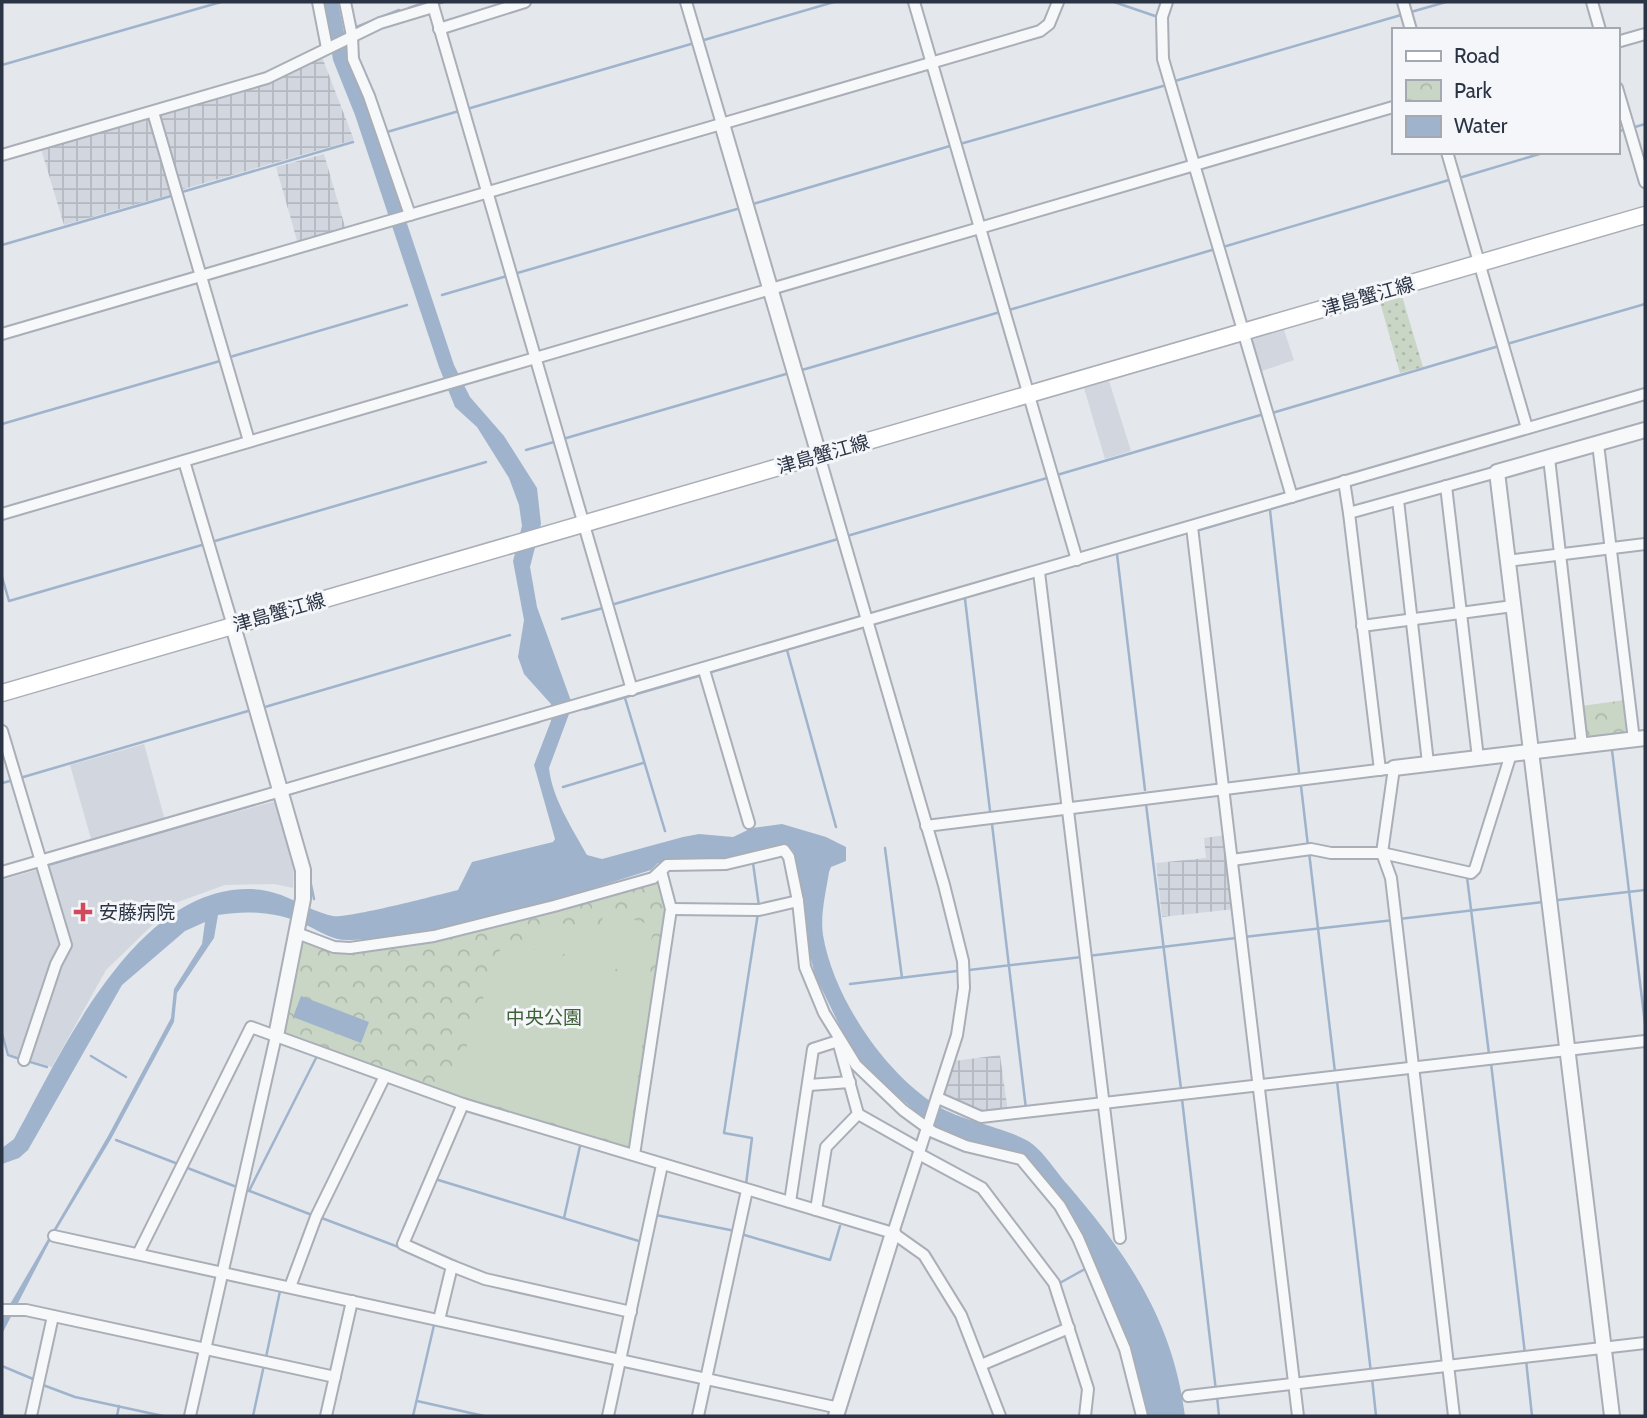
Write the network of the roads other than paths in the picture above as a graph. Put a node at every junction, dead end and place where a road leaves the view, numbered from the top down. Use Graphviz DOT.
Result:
graph roads {
  1 [pos="318,2"];
  2 [pos="345,2"];
  3 [pos="525,2"];
  4 [pos="686,2"];
  5 [pos="914,2"];
  6 [pos="1058,2"];
  7 [pos="1167,2"];
  8 [pos="1403,2"];
  9 [pos="1592,2"];
  10 [pos="432,4"];
  11 [pos="1410,28"];
  12 [pos="1599,28"];
  13 [pos="439,29"];
  14 [pos="1645,34"];
  15 [pos="351,37"];
  16 [pos="1619,41"];
  17 [pos="328,48"];
  18 [pos="931,64"];
  19 [pos="1619,95"];
  20 [pos="1392,107"];
  21 [pos="153,112"];
  22 [pos="722,124"];
  23 [pos="1448,154"];
  24 [pos="2,155"];
  25 [pos="1194,166"];
  26 [pos="1645,182"];
  27 [pos="487,193"];
  28 [pos="408,215"];
  29 [pos="1645,215"];
  30 [pos="980,229"];
  31 [pos="1479,263"];
  32 [pos="201,276"];
  33 [pos="770,290"];
  34 [pos="1244,332"];
  35 [pos="2,334"];
  36 [pos="534,358"];
  37 [pos="1028,394"];
  38 [pos="1645,394"];
  39 [pos="1527,428"];
  40 [pos="1645,430"];
  41 [pos="249,441"];
  42 [pos="1598,444"];
  43 [pos="819,455"];
  44 [pos="1549,458"];
  45 [pos="184,461"];
  46 [pos="1497,472"];
  47 [pos="1344,484"];
  48 [pos="1446,486"];
  49 [pos="1292,497"];
  50 [pos="1398,500"];
  51 [pos="1349,513"];
  52 [pos="2,514"];
  53 [pos="584,523"];
  54 [pos="1192,531"];
  55 [pos="1645,544"];
  56 [pos="1609,548"];
  57 [pos="1560,554"];
  58 [pos="1077,559"];
  59 [pos="1507,561"];
  60 [pos="1040,575"];
  61 [pos="1513,606"];
  62 [pos="1461,613"];
  63 [pos="1412,620"];
  64 [pos="866,621"];
  65 [pos="233,626"];
  66 [pos="1362,626"];
  67 [pos="704,670"];
  68 [pos="632,690"];
  69 [pos="2,693"];
  70 [pos="2,731"];
  71 [pos="1640,739"];
  72 [pos="1582,746"];
  73 [pos="1530,751"];
  74 [pos="1511,754"];
  75 [pos="1478,758"];
  76 [pos="1428,763"];
  77 [pos="1387,769"];
  78 [pos="1223,789"];
  79 [pos="281,795"];
  80 [pos="1068,807"];
  81 [pos="749,822"];
  82 [pos="926,826"];
  83 [pos="1382,853"];
  84 [pos="1232,860"];
  85 [pos="40,861"];
  86 [pos="661,870"];
  87 [pos="2,872"];
  88 [pos="798,901"];
  89 [pos="671,909"];
  90 [pos="298,929"];
  91 [pos="276,1035"];
  92 [pos="838,1041"];
  93 [pos="1645,1041"];
  94 [pos="1569,1050"];
  95 [pos="24,1060"];
  96 [pos="1413,1067"];
  97 [pos="385,1076"];
  98 [pos="850,1082"];
  99 [pos="809,1085"];
  100 [pos="1258,1086"];
  101 [pos="937,1100"];
  102 [pos="1103,1103"];
  103 [pos="463,1104"];
  104 [pos="858,1114"];
  105 [pos="928,1127"];
  106 [pos="919,1152"];
  107 [pos="634,1155"];
  108 [pos="663,1165"];
  109 [pos="747,1190"];
  110 [pos="790,1202"];
  111 [pos="816,1210"];
  112 [pos="893,1233"];
  113 [pos="54,1236"];
  114 [pos="1120,1238"];
  115 [pos="138,1254"];
  116 [pos="452,1266"];
  117 [pos="223,1273"];
  118 [pos="290,1287"];
  119 [pos="352,1301"];
  120 [pos="7,1311"];
  121 [pos="631,1312"];
  122 [pos="53,1315"];
  123 [pos="439,1320"];
  124 [pos="1069,1328"];
  125 [pos="1645,1343"];
  126 [pos="205,1349"];
  127 [pos="1604,1349"];
  128 [pos="620,1359"];
  129 [pos="981,1365"];
  130 [pos="1448,1366"];
  131 [pos="335,1377"];
  132 [pos="706,1379"];
  133 [pos="1294,1385"];
  134 [pos="1188,1396"];
  135 [pos="837,1412"];
  136 [pos="31,1416"];
  137 [pos="190,1416"];
  138 [pos="326,1416"];
  139 [pos="608,1416"];
  140 [pos="698,1416"];
  141 [pos="1000,1416"];
  142 [pos="1085,1416"];
  143 [pos="1142,1416"];
  144 [pos="1297,1416"];
  145 [pos="1454,1416"];
  146 [pos="1612,1416"];
  1 -- 17 [label="street"];
  2 -- 15 [label="street"];
  3 -- 13 [label="street"];
  4 -- 22 [label="street"];
  5 -- 18 [label="street"];
  6 -- 18 [label="street"];
  7 -- 25 [label="street"];
  8 -- 11 [label="street"];
  9 -- 12 [label="street"];
  10 -- 13 [label="street"];
  10 -- 15 [label="street"];
  13 -- 27 [label="street"];
  14 -- 16 [label="street"];
  15 -- 17 [label="street"];
  15 -- 28 [label="street"];
  17 -- 21 [label="street"];
  18 -- 22 [label="street"];
  18 -- 30 [label="street"];
  19 -- 26 [label="street"];
  20 -- 25 [label="street"];
  21 -- 24 [label="street"];
  21 -- 32 [label="street"];
  22 -- 27 [label="street"];
  22 -- 33 [label="street"];
  23 -- 31 [label="street"];
  25 -- 30 [label="street"];
  25 -- 34 [label="street"];
  27 -- 28 [label="street"];
  27 -- 36 [label="street"];
  28 -- 32 [label="street"];
  29 -- 31 [label="main road, 津島蟹江線"];
  30 -- 33 [label="street"];
  30 -- 37 [label="street"];
  31 -- 34 [label="main road, 津島蟹江線"];
  31 -- 39 [label="street"];
  32 -- 35 [label="street"];
  32 -- 41 [label="street"];
  33 -- 36 [label="street"];
  33 -- 43 [label="street"];
  34 -- 37 [label="main road, 津島蟹江線"];
  34 -- 49 [label="street"];
  36 -- 41 [label="street"];
  36 -- 53 [label="street"];
  37 -- 43 [label="main road, 津島蟹江線"];
  37 -- 58 [label="street"];
  38 -- 39 [label="street"];
  39 -- 47 [label="street"];
  40 -- 42 [label="street"];
  41 -- 45 [label="street"];
  42 -- 44 [label="street"];
  42 -- 56 [label="street"];
  43 -- 53 [label="main road, 津島蟹江線"];
  43 -- 64 [label="street"];
  44 -- 46 [label="street"];
  44 -- 57 [label="street"];
  45 -- 52 [label="street"];
  45 -- 65 [label="street"];
  46 -- 48 [label="street"];
  46 -- 59 [label="street"];
  47 -- 49 [label="street"];
  47 -- 51 [label="street"];
  48 -- 50 [label="street"];
  48 -- 62 [label="street"];
  49 -- 54 [label="street"];
  50 -- 51 [label="street"];
  50 -- 63 [label="street"];
  51 -- 66 [label="street"];
  53 -- 65 [label="main road, 津島蟹江線"];
  53 -- 68 [label="street"];
  54 -- 58 [label="street"];
  54 -- 78 [label="street"];
  55 -- 56 [label="street"];
  56 -- 57 [label="street"];
  56 -- 71 [label="street"];
  57 -- 59 [label="street"];
  57 -- 72 [label="street"];
  58 -- 60 [label="street"];
  59 -- 61 [label="street"];
  60 -- 64 [label="street"];
  60 -- 80 [label="street"];
  61 -- 62 [label="street"];
  61 -- 73 [label="street"];
  62 -- 63 [label="street"];
  62 -- 75 [label="street"];
  63 -- 66 [label="street"];
  63 -- 76 [label="street"];
  64 -- 67 [label="street"];
  64 -- 82 [label="street"];
  65 -- 69 [label="main road, 津島蟹江線"];
  65 -- 79 [label="street"];
  66 -- 77 [label="street"];
  67 -- 68 [label="street"];
  67 -- 81 [label="street"];
  68 -- 79 [label="street"];
  70 -- 85 [label="street"];
  71 -- 72 [label="street"];
  72 -- 73 [label="street"];
  73 -- 74 [label="street"];
  73 -- 94 [label="street"];
  74 -- 75 [label="street"];
  74 -- 83 [label="street"];
  75 -- 76 [label="street"];
  76 -- 77 [label="street"];
  77 -- 78 [label="street"];
  77 -- 83 [label="street"];
  78 -- 80 [label="street"];
  78 -- 84 [label="street"];
  79 -- 85 [label="street"];
  79 -- 90 [label="street"];
  80 -- 82 [label="street"];
  80 -- 102 [label="street"];
  82 -- 101 [label="street"];
  83 -- 84 [label="street"];
  83 -- 96 [label="street"];
  84 -- 100 [label="street"];
  85 -- 87 [label="street"];
  85 -- 95 [label="street"];
  86 -- 88 [label="street"];
  86 -- 89 [label="street"];
  86 -- 90 [label="street"];
  88 -- 89 [label="street"];
  88 -- 92 [label="street"];
  89 -- 107 [label="street"];
  90 -- 91 [label="street"];
  91 -- 97 [label="street"];
  91 -- 115 [label="street"];
  91 -- 117 [label="street"];
  92 -- 98 [label="street"];
  92 -- 99 [label="street"];
  92 -- 105 [label="street"];
  93 -- 94 [label="street"];
  94 -- 96 [label="street"];
  94 -- 127 [label="street"];
  96 -- 100 [label="street"];
  96 -- 130 [label="street"];
  97 -- 103 [label="street"];
  97 -- 118 [label="street"];
  98 -- 99 [label="street"];
  98 -- 104 [label="street"];
  99 -- 110 [label="street"];
  100 -- 102 [label="street"];
  100 -- 133 [label="street"];
  101 -- 102 [label="street"];
  101 -- 105 [label="street"];
  102 -- 114 [label="street"];
  103 -- 107 [label="street"];
  103 -- 116 [label="street"];
  104 -- 106 [label="street"];
  104 -- 111 [label="street"];
  105 -- 106 [label="street"];
  105 -- 143 [label="street"];
  106 -- 112 [label="street"];
  106 -- 124 [label="street"];
  107 -- 108 [label="street"];
  108 -- 109 [label="street"];
  108 -- 121 [label="street"];
  109 -- 110 [label="street"];
  109 -- 132 [label="street"];
  110 -- 111 [label="street"];
  111 -- 112 [label="street"];
  112 -- 129 [label="street"];
  112 -- 135 [label="street"];
  113 -- 115 [label="street"];
  115 -- 117 [label="street"];
  116 -- 121 [label="street"];
  116 -- 123 [label="street"];
  117 -- 118 [label="street"];
  117 -- 126 [label="street"];
  118 -- 119 [label="street"];
  119 -- 123 [label="street"];
  119 -- 131 [label="street"];
  120 -- 122 [label="street"];
  121 -- 128 [label="street"];
  122 -- 126 [label="street"];
  122 -- 136 [label="street"];
  123 -- 128 [label="street"];
  124 -- 129 [label="street"];
  124 -- 142 [label="street"];
  125 -- 127 [label="street"];
  126 -- 131 [label="street"];
  126 -- 137 [label="street"];
  127 -- 130 [label="street"];
  127 -- 146 [label="street"];
  128 -- 132 [label="street"];
  128 -- 139 [label="street"];
  129 -- 141 [label="street"];
  130 -- 133 [label="street"];
  130 -- 145 [label="street"];
  131 -- 138 [label="street"];
  132 -- 135 [label="street"];
  132 -- 140 [label="street"];
  133 -- 134 [label="street"];
  133 -- 144 [label="street"];
}
